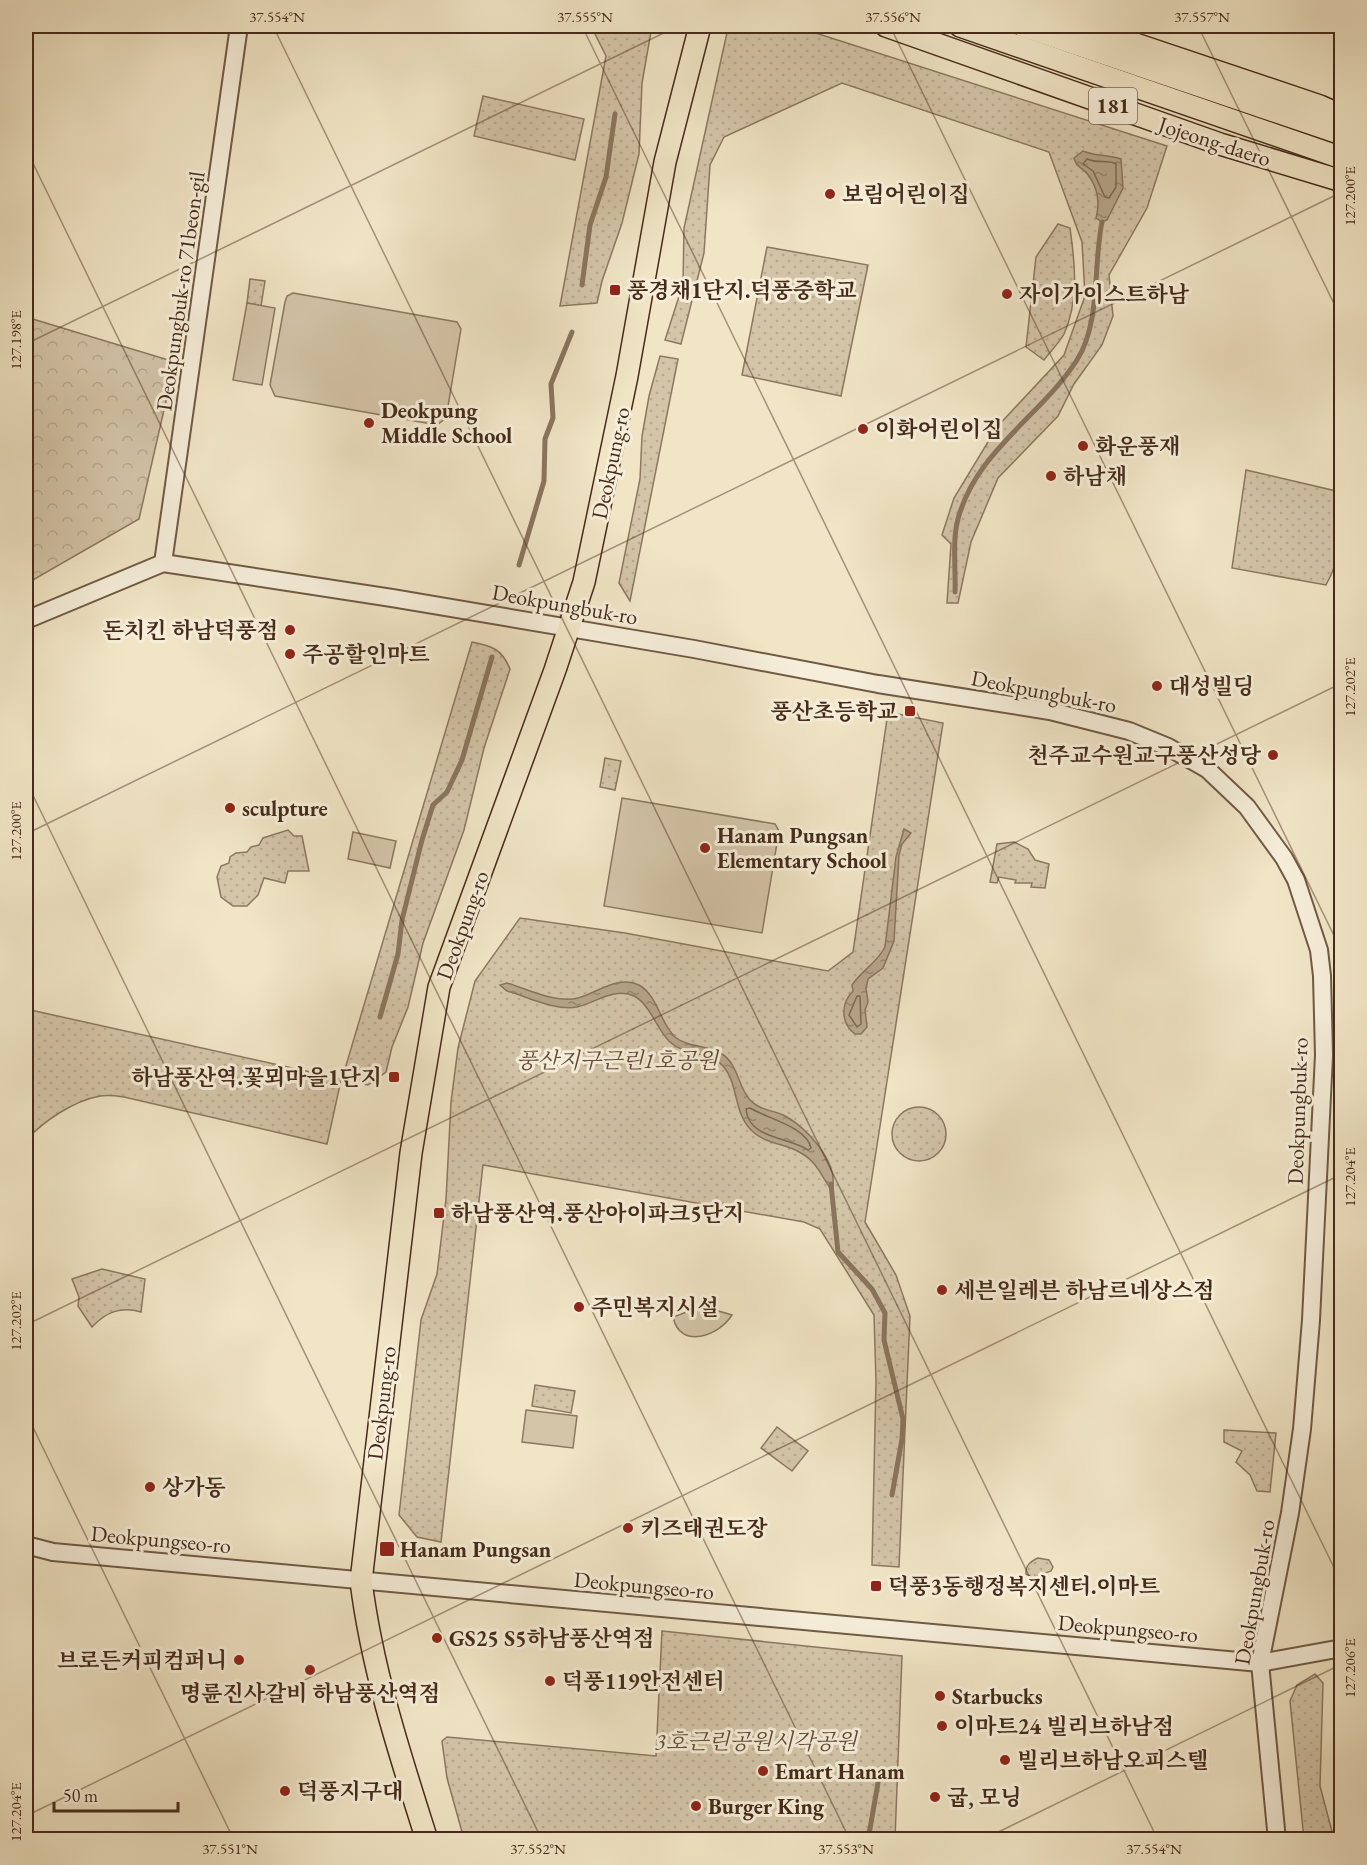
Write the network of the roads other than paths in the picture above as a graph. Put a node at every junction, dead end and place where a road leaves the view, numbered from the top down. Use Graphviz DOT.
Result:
graph roads {
  1 [pos="239,26"];
  2 [pos="700,26"];
  3 [pos="716,26"];
  4 [pos="886,26"];
  5 [pos="960,26"];
  6 [pos="1023,26"];
  7 [pos="1082,26"];
  8 [pos="694,47"];
  9 [pos="1341,116"];
  10 [pos="1341,134"];
  11 [pos="1341,158"];
  12 [pos="1341,181"];
  13 [pos="163,563"];
  14 [pos="26,620"];
  15 [pos="569,628"];
  16 [pos="26,1545"];
  17 [pos="361,1581"];
  18 [pos="1341,1648"];
  19 [pos="1260,1663"];
  20 [pos="427,1839"];
  21 [pos="1277,1839"];
  1 -- 13 [label="street, Deokpungbuk-ro 71beon-gil"];
  2 -- 8 [label="main road, Deokpung-ro"];
  3 -- 8 [label="main road"];
  4 -- 12 [label="main road, Jojeong-daero / 181"];
  5 -- 11 [label="main road, Jojeong-daero / 181"];
  6 -- 10 [label="main road, Jojeong-daero / 181"];
  7 -- 9 [label="main road"];
  8 -- 15 [label="main road, Deokpung-ro"];
  13 -- 14 [label="street"];
  13 -- 15 [label="street, Deokpungbuk-ro"];
  15 -- 17 [label="main road, Deokpung-ro"];
  15 -- 19 [label="street, Deokpungbuk-ro"];
  16 -- 17 [label="street, Deokpungseo-ro"];
  17 -- 19 [label="street, Deokpungseo-ro"];
  17 -- 20 [label="main road, Deokpung-ro"];
  18 -- 19 [label="street, Deokpungseo-ro"];
  19 -- 21 [label="street, Deokpungbuk-ro"];
}
